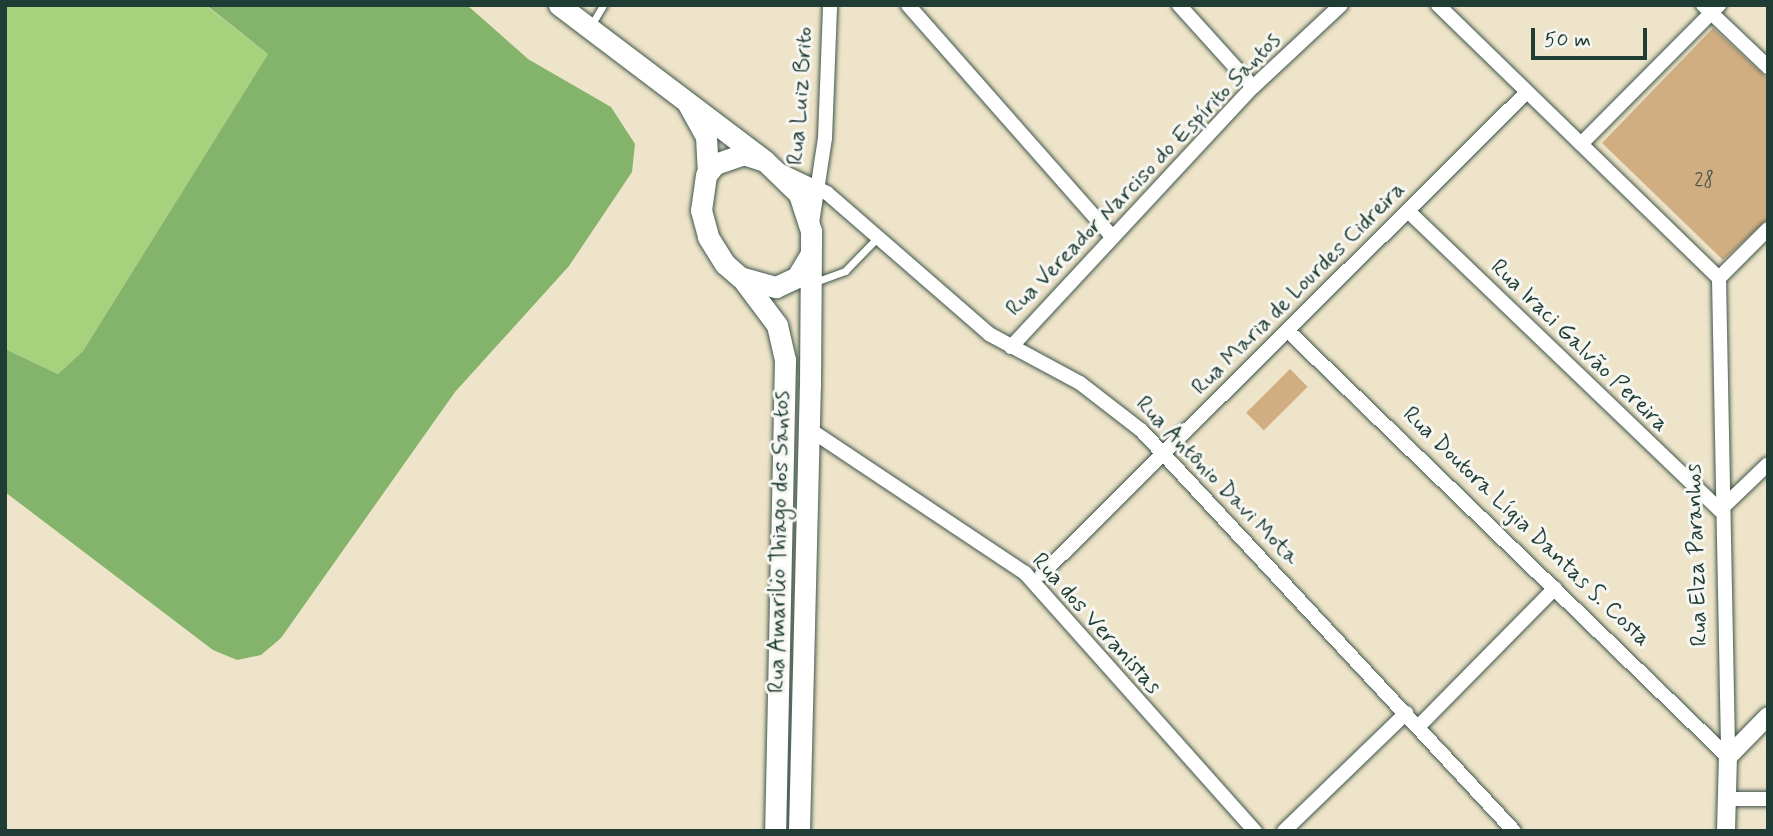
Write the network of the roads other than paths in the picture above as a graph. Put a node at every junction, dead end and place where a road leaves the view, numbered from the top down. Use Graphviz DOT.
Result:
graph roads {
  1 [pos="559,5"];
  2 [pos="603,5"];
  3 [pos="830,5"];
  4 [pos="908,5"];
  5 [pos="1179,5"];
  6 [pos="1340,5"];
  7 [pos="1438,5"];
  8 [pos="1711,8"];
  9 [pos="590,27"];
  10 [pos="1768,67"];
  11 [pos="1253,87"];
  12 [pos="681,93"];
  13 [pos="1526,93"];
  14 [pos="1581,144"];
  15 [pos="771,165"];
  16 [pos="708,172"];
  17 [pos="817,186"];
  18 [pos="1409,212"];
  19 [pos="1768,229"];
  20 [pos="811,231"];
  21 [pos="1112,236"];
  22 [pos="877,238"];
  23 [pos="810,255"];
  24 [pos="740,277"];
  25 [pos="1719,278"];
  26 [pos="811,284"];
  27 [pos="764,303"];
  28 [pos="1289,332"];
  29 [pos="1011,347"];
  30 [pos="809,429"];
  31 [pos="1163,453"];
  32 [pos="1768,464"];
  33 [pos="1720,510"];
  34 [pos="1042,574"];
  35 [pos="1555,588"];
  36 [pos="1406,713"];
  37 [pos="1768,716"];
  38 [pos="1418,727"];
  39 [pos="1728,757"];
  40 [pos="1727,799"];
  41 [pos="1768,799"];
  42 [pos="775,831"];
  43 [pos="799,831"];
  44 [pos="1255,831"];
  45 [pos="1284,831"];
  46 [pos="1514,831"];
  47 [pos="1726,831"];
  1 -- 9 [label="main road"];
  2 -- 9 [label="lane"];
  3 -- 17 [label="street, Rua Luiz Brito"];
  4 -- 21 [label="street"];
  5 -- 11 [label="street"];
  6 -- 11 [label="street, Rua Vereador Narciso do Espírito Santos"];
  7 -- 13 [label="street"];
  8 -- 10 [label="street"];
  8 -- 14 [label="street"];
  9 -- 12 [label="main road"];
  11 -- 21 [label="street, Rua Vereador Narciso do Espírito Santos"];
  12 -- 15 [label="main road"];
  12 -- 16 [label="main road"];
  13 -- 14 [label="street"];
  13 -- 18 [label="street, Rua Maria de Lourdes Cidreira"];
  14 -- 25 [label="street"];
  15 -- 16 [label="main road"];
  15 -- 17 [label="street, Rua Antônio Davi Mota"];
  15 -- 20 [label="main road"];
  16 -- 24 [label="main road"];
  17 -- 20 [label="street, Rua Luiz Brito"];
  17 -- 22 [label="street, Rua Antônio Davi Mota"];
  18 -- 28 [label="street, Rua Maria de Lourdes Cidreira"];
  18 -- 33 [label="street, Rua Iraci Galvão Pereira"];
  19 -- 25 [label="street"];
  20 -- 23 [label="main road"];
  21 -- 29 [label="street, Rua Vereador Narciso do Espírito Santos"];
  22 -- 26 [label="lane"];
  22 -- 29 [label="street, Rua Antônio Davi Mota"];
  23 -- 24 [label="main road"];
  23 -- 26 [label="main road, Rua Amarilio Thiago dos Santos"];
  24 -- 27 [label="main road, Rua Amarilio Thiago dos Santos"];
  25 -- 33 [label="street, Rua Elza Paranhos"];
  26 -- 27 [label="main road"];
  26 -- 30 [label="main road, Rua Amarilio Thiago dos Santos"];
  27 -- 42 [label="main road, Rua Amarilio Thiago dos Santos"];
  28 -- 31 [label="street, Rua Maria de Lourdes Cidreira"];
  28 -- 35 [label="street, Rua Doutora Lígia Dantas S. Costa"];
  29 -- 31 [label="street, Rua Antônio Davi Mota"];
  30 -- 43 [label="main road, Rua Amarilio Thiago dos Santos"];
  30 -- 44 [label="street, Rua dos Veranistas"];
  31 -- 34 [label="street, Rua Maria de Lourdes Cidreira"];
  31 -- 36 [label="street, Rua Antônio Davi Mota"];
  32 -- 33 [label="street"];
  33 -- 39 [label="street, Rua Elza Paranhos"];
  35 -- 38 [label="street"];
  35 -- 39 [label="street, Rua Doutora Lígia Dantas S. Costa"];
  36 -- 38 [label="street, Rua Antônio Davi Mota"];
  36 -- 45 [label="street"];
  37 -- 39 [label="street"];
  38 -- 46 [label="street, Rua Antônio Davi Mota"];
  39 -- 40 [label="street, Rua Elza Paranhos"];
  40 -- 41 [label="street"];
  40 -- 47 [label="street, Rua Elza Paranhos"];
}
